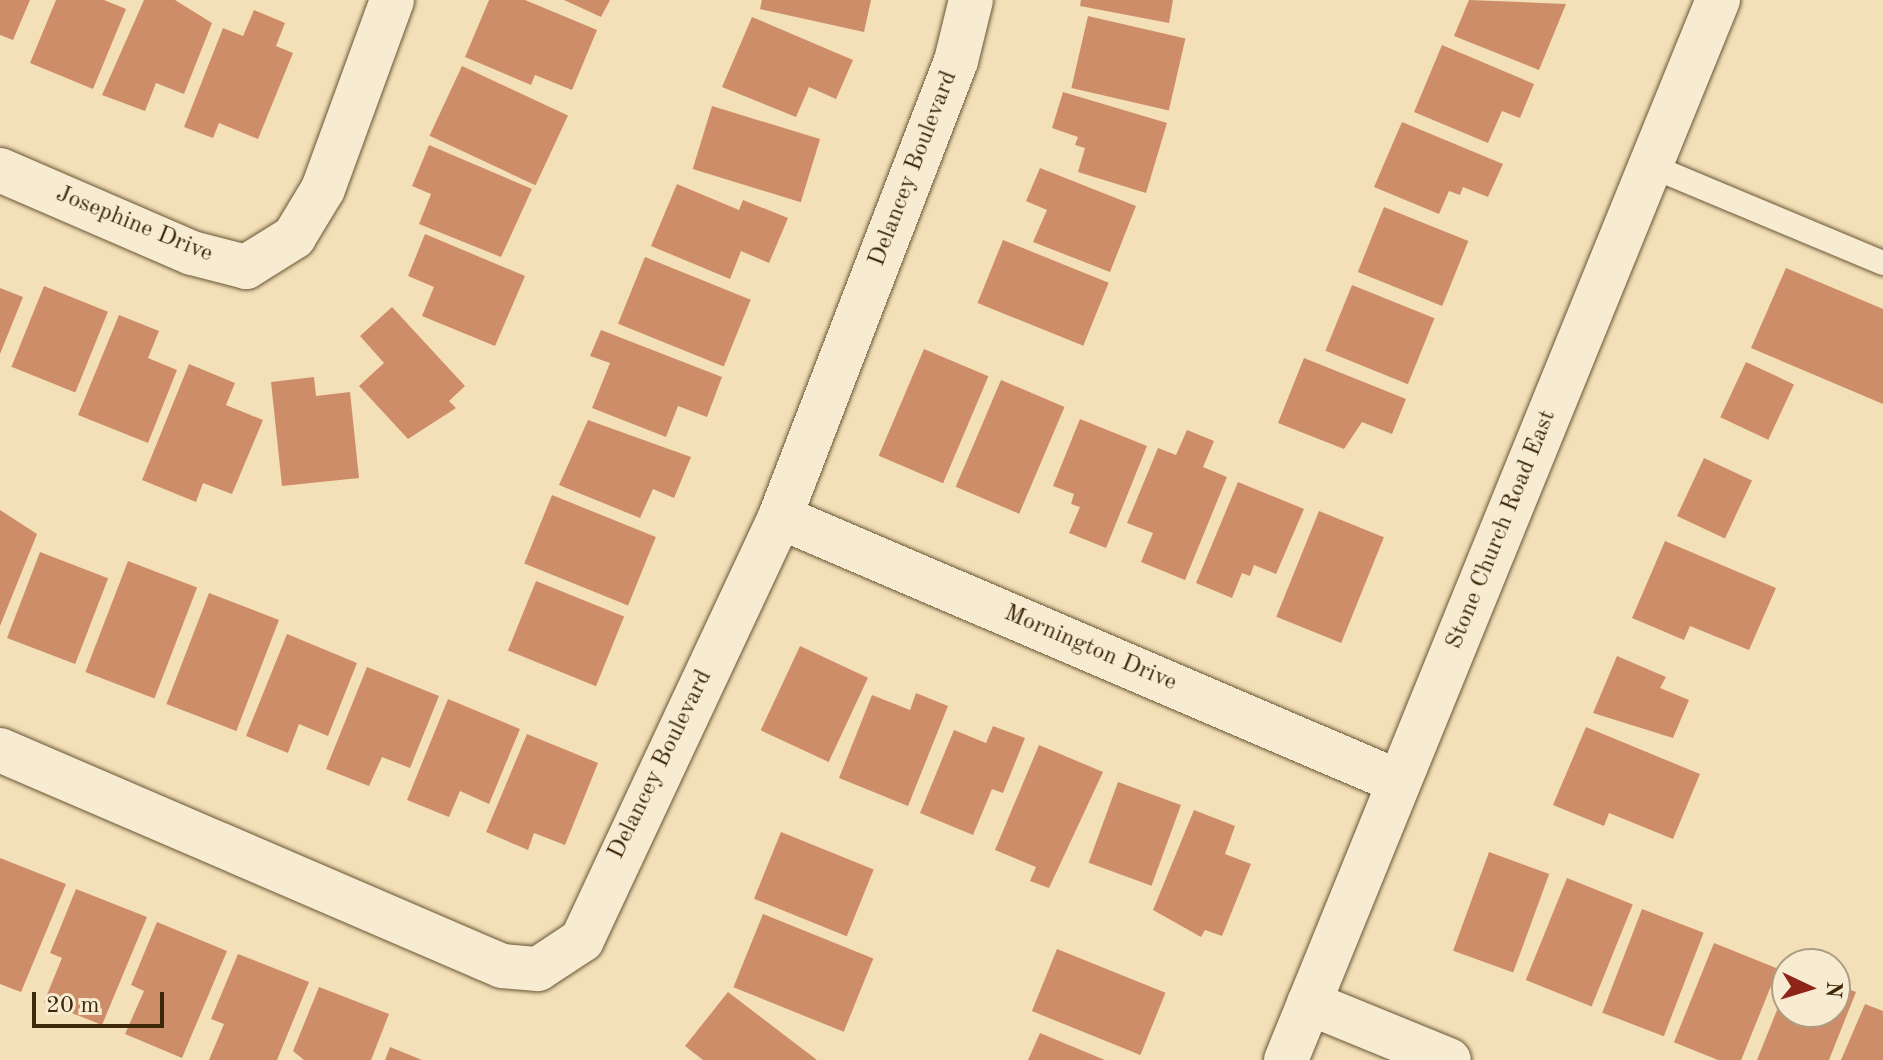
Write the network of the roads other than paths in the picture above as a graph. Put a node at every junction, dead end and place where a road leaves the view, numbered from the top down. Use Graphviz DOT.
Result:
graph roads {
  1 [pos="392,0"];
  2 [pos="971,0"];
  3 [pos="1718,0"];
  4 [pos="1651,166"];
  5 [pos="0,170"];
  6 [pos="1883,263"];
  7 [pos="780,517"];
  8 [pos="0,750"];
  9 [pos="1399,782"];
  10 [pos="1309,1003"];
  11 [pos="1286,1060"];
  12 [pos="1449,1060"];
  1 -- 5 [label="street, Josephine Drive"];
  2 -- 7 [label="street, Delancey Boulevard"];
  3 -- 4 [label="street, Stone Church Road East"];
  4 -- 6 [label="lane"];
  4 -- 9 [label="street, Stone Church Road East"];
  7 -- 8 [label="street, Delancey Boulevard"];
  7 -- 9 [label="street, Mornington Drive"];
  9 -- 10 [label="street, Stone Church Road East"];
  10 -- 11 [label="street, Stone Church Road East"];
  10 -- 12 [label="street"];
}
